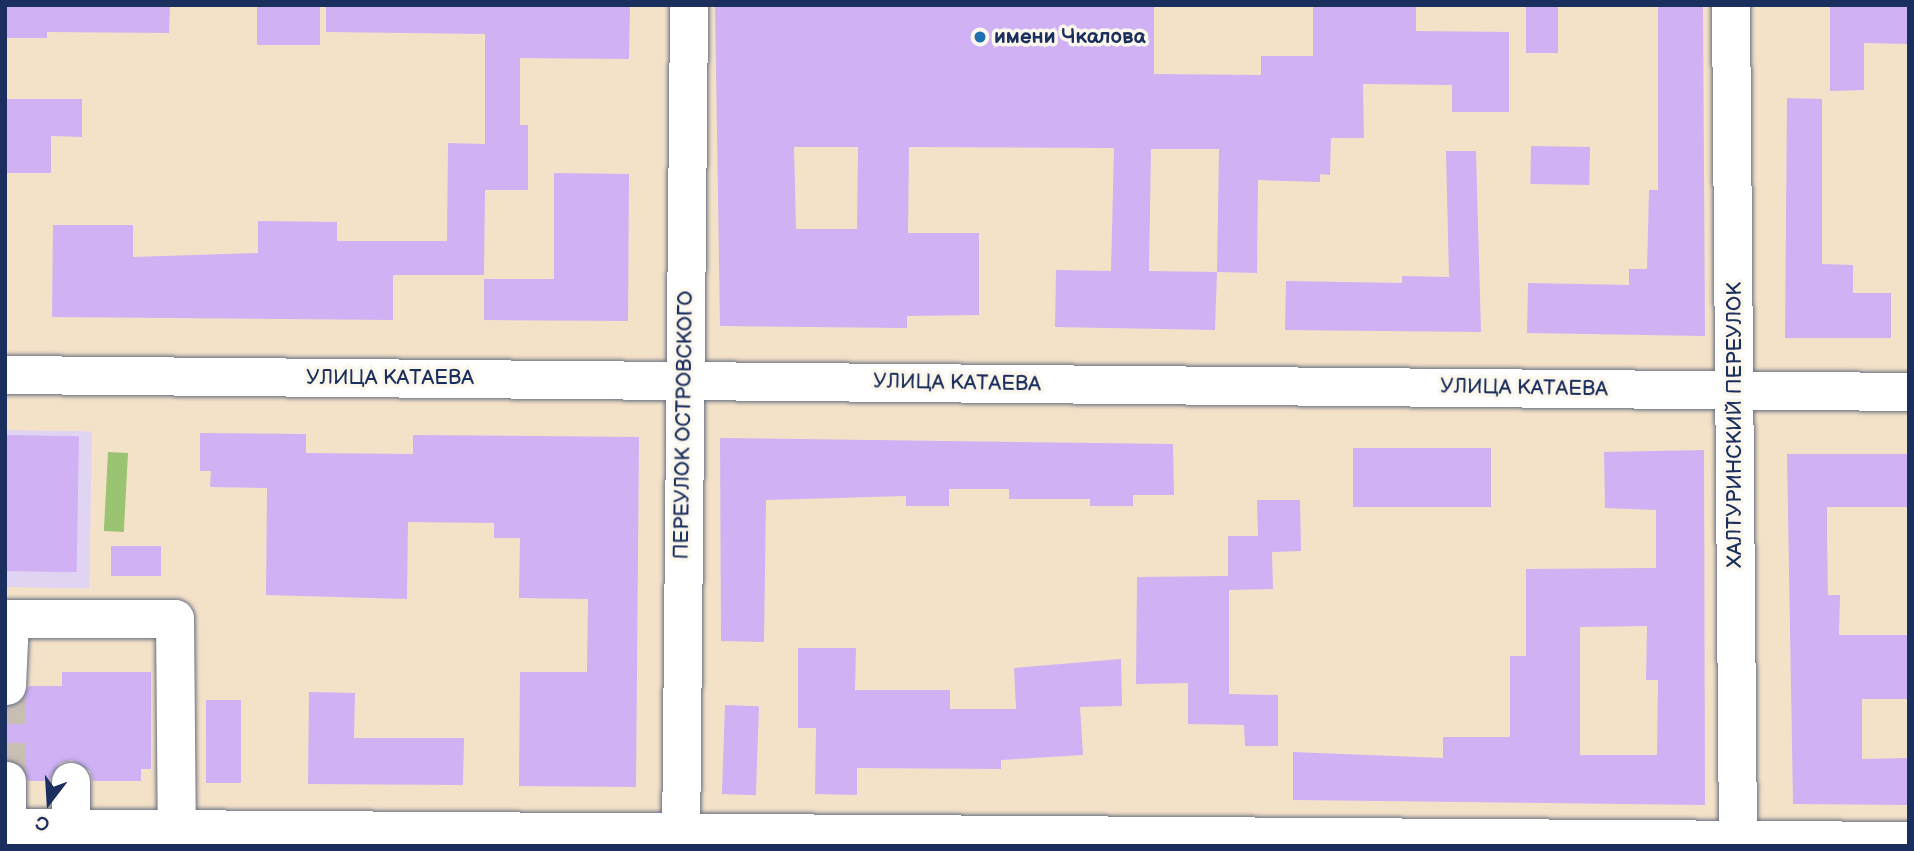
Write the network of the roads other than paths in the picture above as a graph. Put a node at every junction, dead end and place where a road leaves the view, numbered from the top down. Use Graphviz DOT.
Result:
graph roads {
  1 [pos="689,5"];
  2 [pos="1731,5"];
  3 [pos="5,375"];
  4 [pos="683,380"];
  5 [pos="1735,391"];
  6 [pos="1909,392"];
  7 [pos="7,686"];
  8 [pos="7,781"];
  9 [pos="71,782"];
  10 [pos="6,828"];
  11 [pos="71,828"];
  12 [pos="177,829"];
  13 [pos="681,839"];
  14 [pos="1909,841"];
  15 [pos="1738,842"];
  1 -- 4 [label="street, ПЕРЕУЛОК ОСТРОВСКОГО"];
  2 -- 5 [label="street, ХАЛТУРИНСКИЙ ПЕРЕУЛОК"];
  3 -- 4 [label="street, УЛИЦА КАТАЕВА"];
  4 -- 5 [label="street, УЛИЦА КАТАЕВА"];
  4 -- 13 [label="street, ПЕРЕУЛОК ОСТРОВСКОГО"];
  5 -- 6 [label="street, УЛИЦА КАТАЕВА"];
  5 -- 15 [label="street, ХАЛТУРИНСКИЙ ПЕРЕУЛОК"];
  7 -- 12 [label="street"];
  8 -- 10 [label="street"];
  9 -- 11 [label="street"];
  10 -- 11 [label="street"];
  11 -- 12 [label="street"];
  12 -- 13 [label="street"];
  13 -- 15 [label="street"];
  14 -- 15 [label="street"];
}
